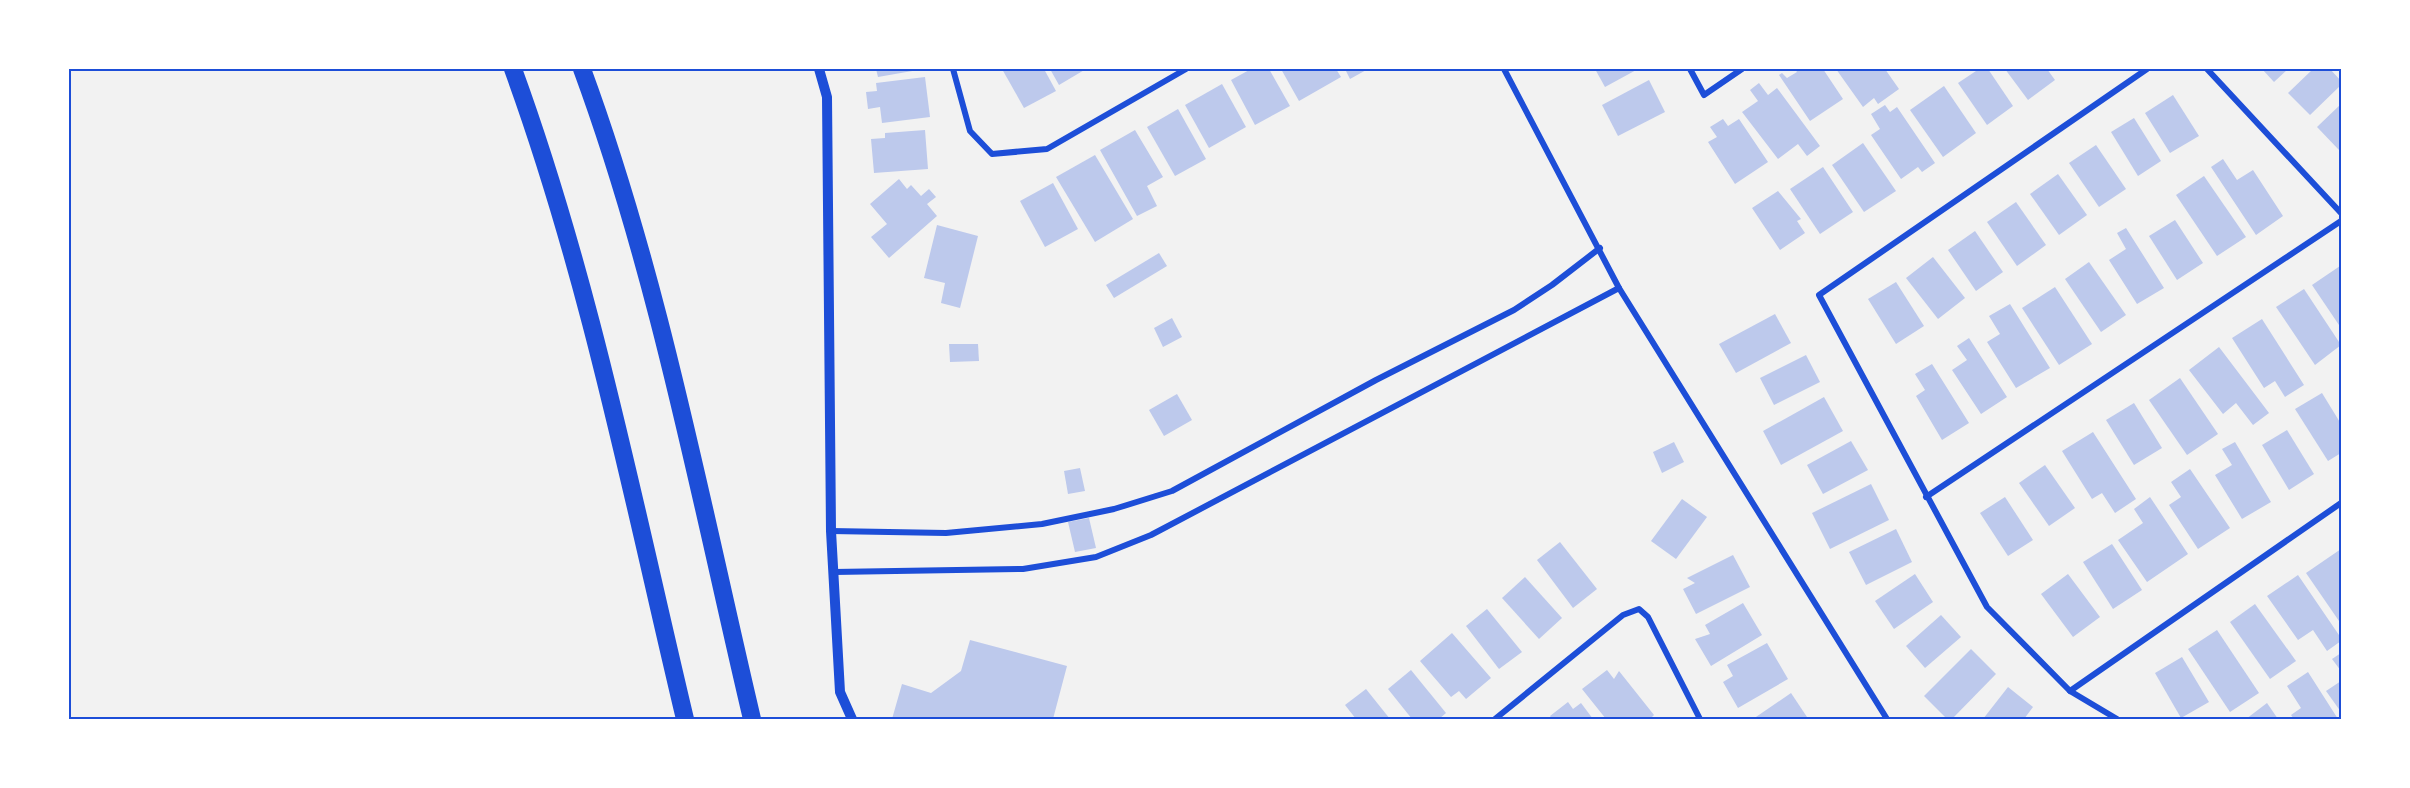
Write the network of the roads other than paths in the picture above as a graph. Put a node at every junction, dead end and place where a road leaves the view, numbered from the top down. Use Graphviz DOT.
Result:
graph roads {
  1 [pos="513,69"];
  2 [pos="582,69"];
  3 [pos="819,69"];
  4 [pos="953,69"];
  5 [pos="1186,69"];
  6 [pos="1504,69"];
  7 [pos="1690,69"];
  8 [pos="1742,69"];
  9 [pos="2147,69"];
  10 [pos="2207,69"];
  11 [pos="2341,213"];
  12 [pos="2341,220"];
  13 [pos="1600,248"];
  14 [pos="1619,288"];
  15 [pos="1926,497"];
  16 [pos="2341,502"];
  17 [pos="831,531"];
  18 [pos="834,572"];
  19 [pos="2070,691"];
  20 [pos="685,719"];
  21 [pos="752,719"];
  22 [pos="852,719"];
  23 [pos="1495,719"];
  24 [pos="1700,719"];
  25 [pos="1887,719"];
  26 [pos="2117,719"];
  1 -- 20 [label="highway"];
  2 -- 21 [label="highway"];
  3 -- 17 [label="street"];
  4 -- 5 [label="street"];
  6 -- 13 [label="street"];
  7 -- 8 [label="street"];
  9 -- 15 [label="street"];
  10 -- 11 [label="street"];
  12 -- 15 [label="street"];
  13 -- 14 [label="street"];
  13 -- 17 [label="street"];
  14 -- 18 [label="street"];
  14 -- 25 [label="street"];
  15 -- 19 [label="street"];
  16 -- 19 [label="street"];
  17 -- 18 [label="street"];
  18 -- 22 [label="street"];
  19 -- 26 [label="street"];
  23 -- 24 [label="street"];
}
